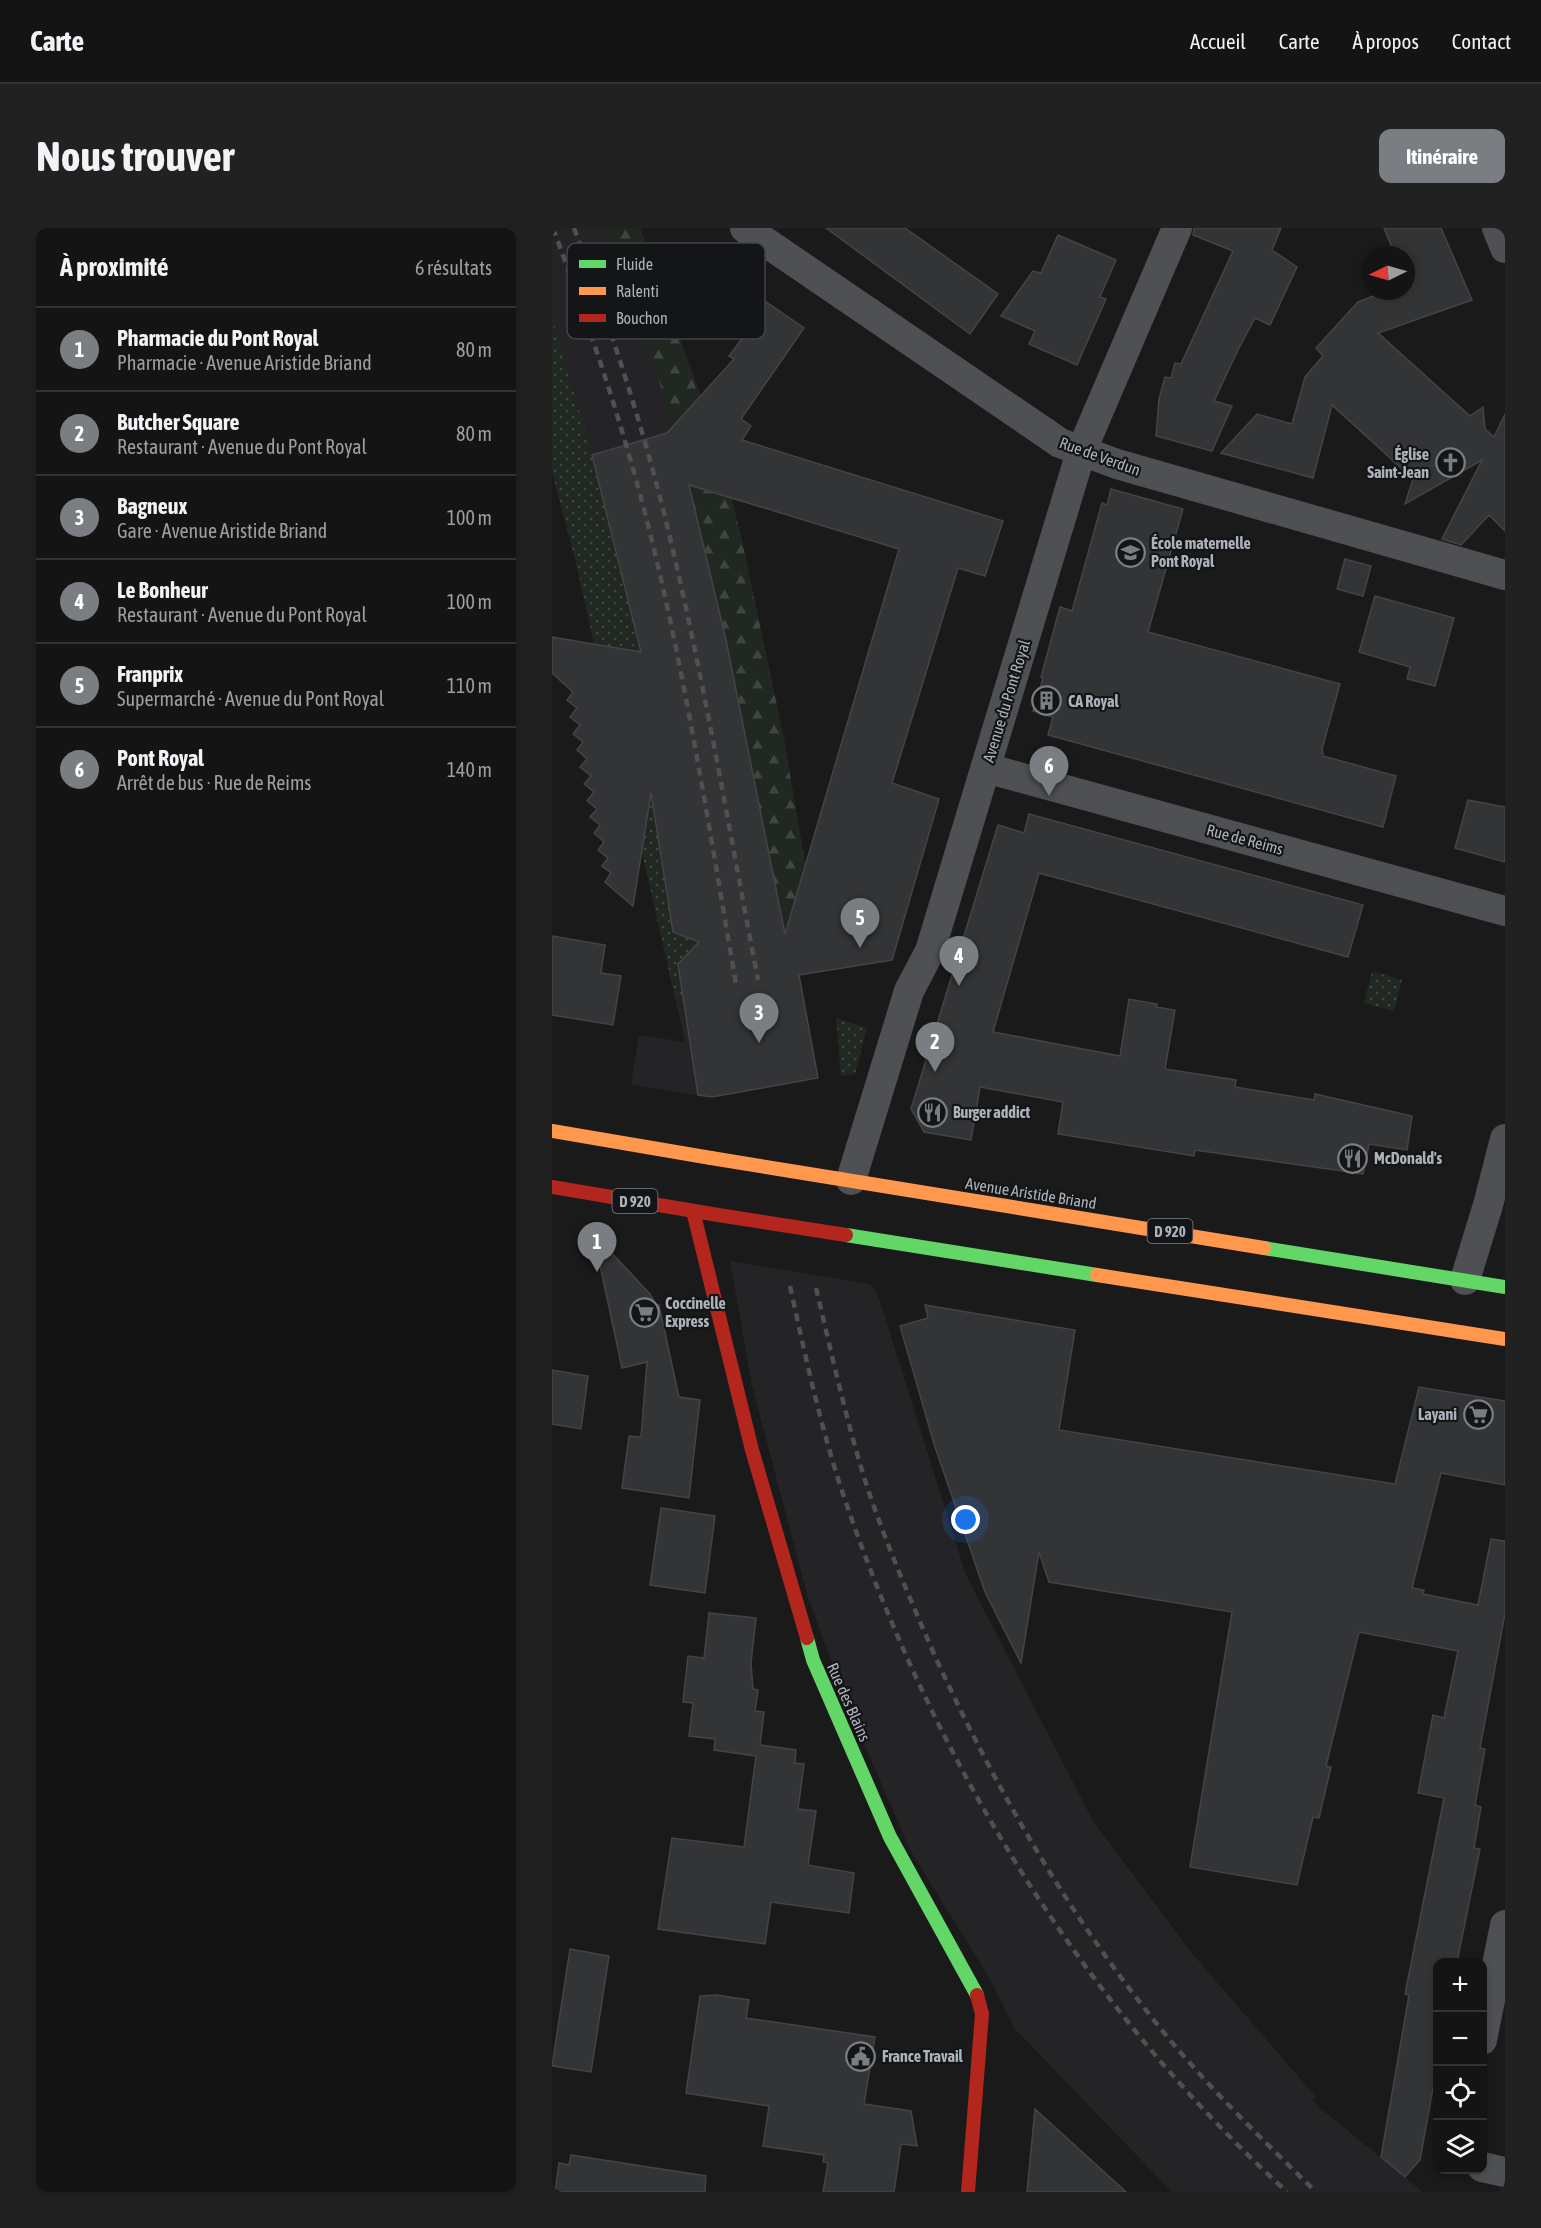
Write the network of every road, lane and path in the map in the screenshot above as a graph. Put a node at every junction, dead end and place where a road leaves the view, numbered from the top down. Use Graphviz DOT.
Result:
graph roads {
  1 [pos="745,228"];
  2 [pos="1177,228"];
  3 [pos="1497,228"];
  4 [pos="1505,248"];
  5 [pos="1081,452"];
  6 [pos="1505,575"];
  7 [pos="986,768"];
  8 [pos="1505,911"];
  9 [pos="552,1131"];
  10 [pos="1505,1139"];
  11 [pos="843,1179"];
  12 [pos="552,1187"];
  13 [pos="693,1211"];
  14 [pos="1465,1280"];
  15 [pos="1505,1287"];
  16 [pos="1505,1339"];
  17 [pos="1505,1925"];
  18 [pos="1487,2015"];
  19 [pos="1487,2168"];
  20 [pos="1505,2172"];
  21 [pos="968,2192"];
  1 -- 5 [label="street, Rue de Verdun"];
  2 -- 5 [label="street, Avenue du Pont Royal"];
  3 -- 4 [label="street"];
  5 -- 6 [label="street, Rue de Verdun"];
  5 -- 7 [label="street, Avenue du Pont Royal"];
  7 -- 8 [label="street, Rue de Reims"];
  7 -- 11 [label="street, Avenue du Pont Royal"];
  9 -- 11 [label="main road, Avenue Aristide Briand / D 920, bridge"];
  10 -- 14 [label="street"];
  11 -- 14 [label="main road, Avenue Aristide Briand / D 920"];
  12 -- 13 [label="main road, D 920"];
  13 -- 16 [label="main road, D 920, bridge"];
  13 -- 21 [label="main road, Rue des Blains"];
  14 -- 15 [label="main road, Avenue Aristide Briand / D 920"];
  17 -- 18 [label="street"];
  19 -- 20 [label="street"];
}
